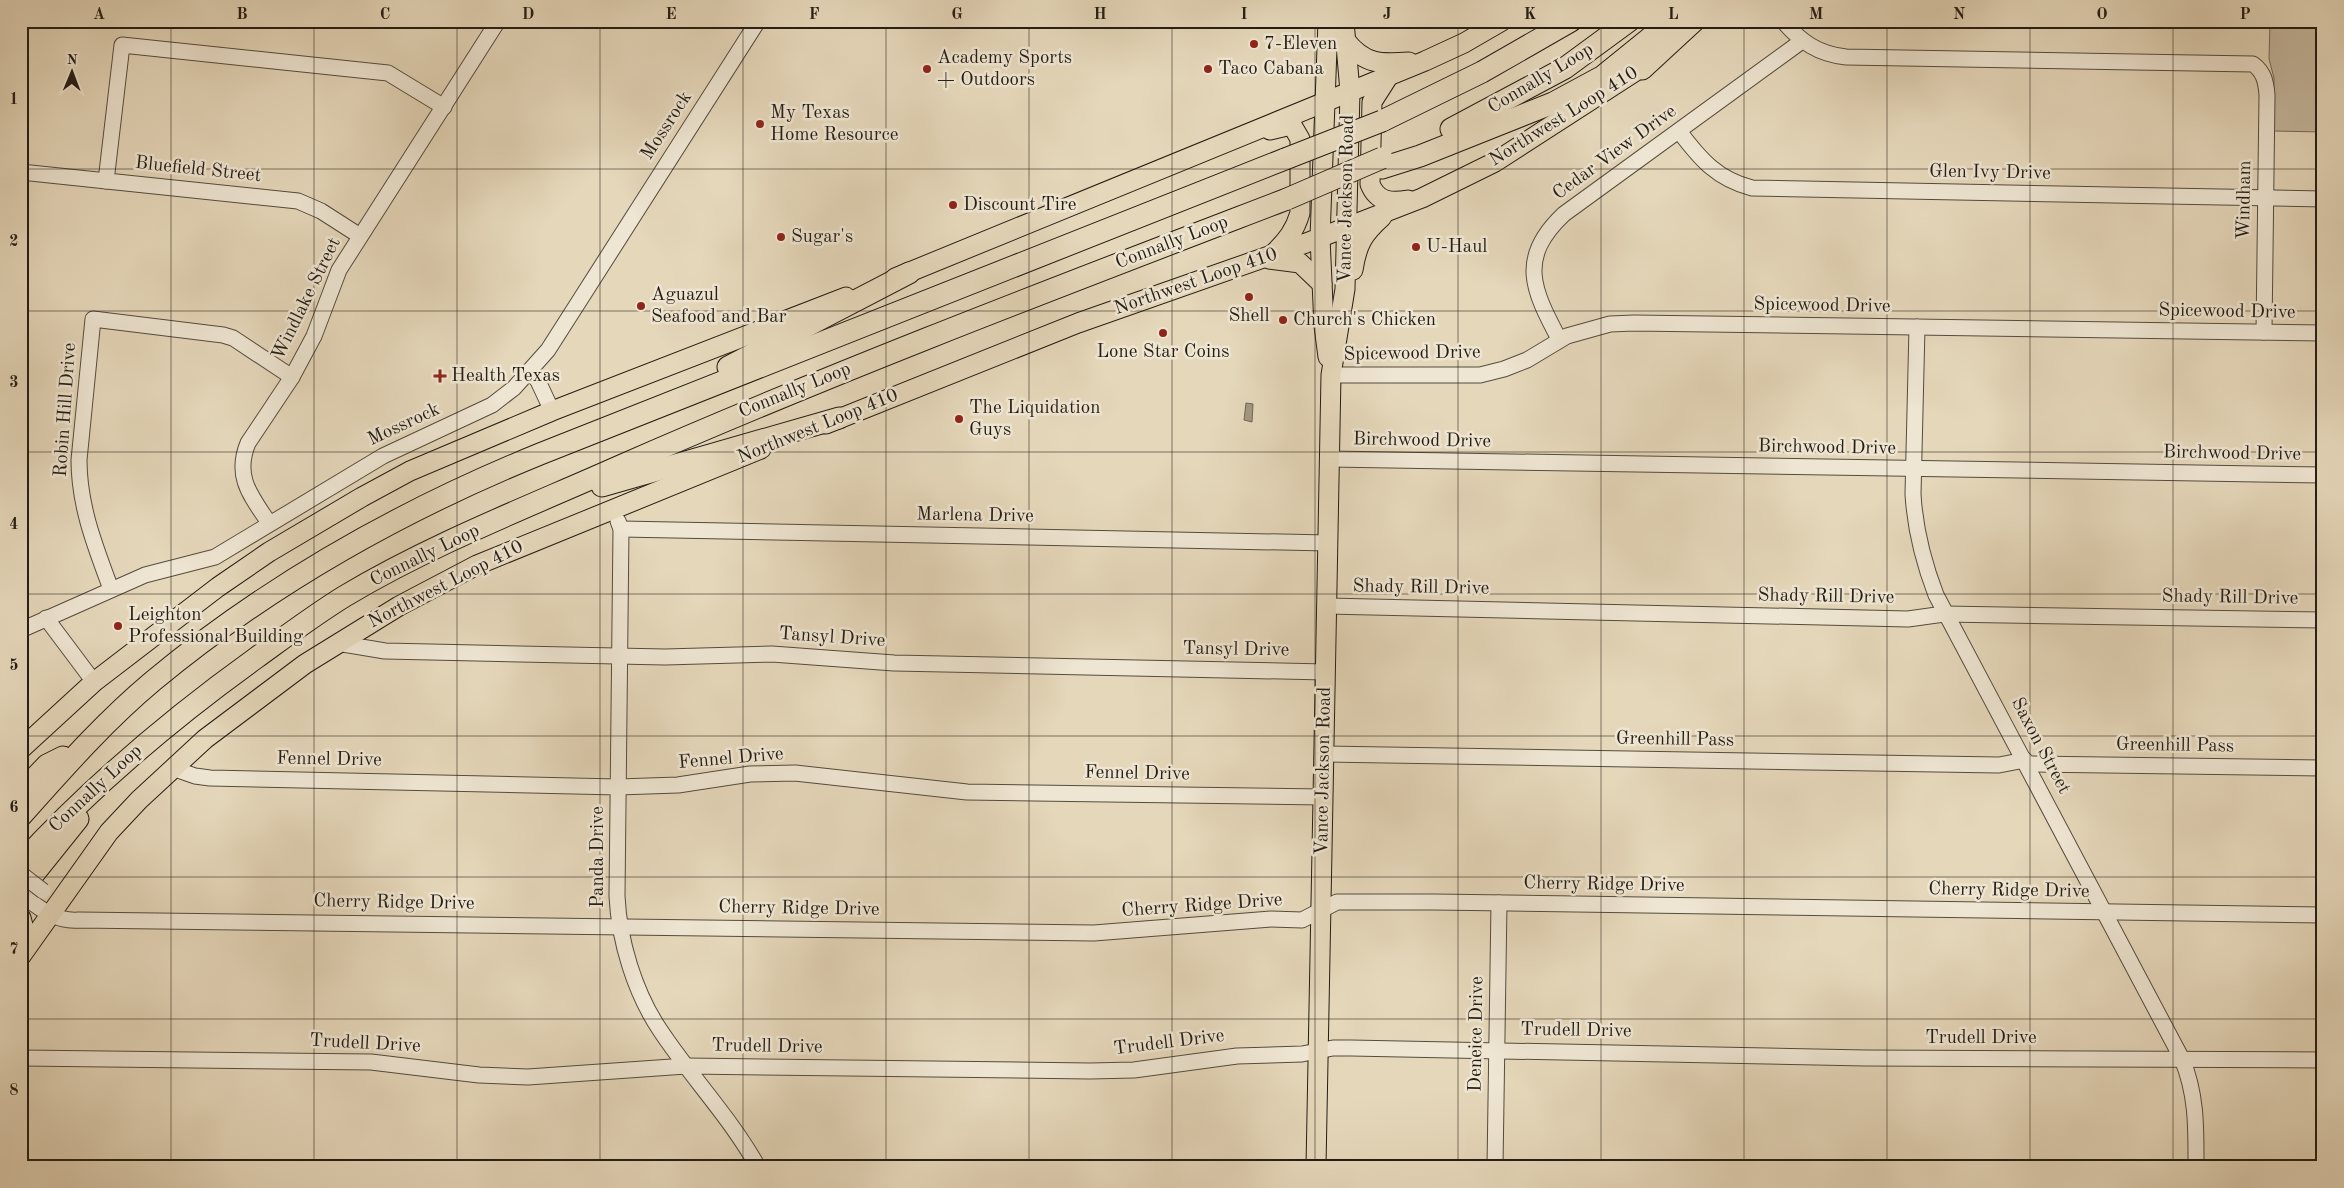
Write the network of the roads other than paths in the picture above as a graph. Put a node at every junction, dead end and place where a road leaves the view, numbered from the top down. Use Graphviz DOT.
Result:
graph roads {
  1 [pos="498,21"];
  2 [pos="758,21"];
  3 [pos="1328,21"];
  4 [pos="1344,21"];
  5 [pos="1502,21"];
  6 [pos="1571,21"];
  7 [pos="1629,21"];
  8 [pos="1671,21"];
  9 [pos="1694,21"];
  10 [pos="1701,21"];
  11 [pos="1783,21"];
  12 [pos="1346,41"];
  13 [pos="1802,42"];
  14 [pos="1425,61"];
  15 [pos="1642,69"];
  16 [pos="1388,76"];
  17 [pos="1350,92"];
  18 [pos="1325,102"];
  19 [pos="444,107"];
  20 [pos="1680,130"];
  21 [pos="1232,141"];
  22 [pos="1382,163"];
  23 [pos="21,172"];
  24 [pos="106,180"];
  25 [pos="2265,197"];
  26 [pos="1422,198"];
  27 [pos="2323,199"];
  28 [pos="1387,213"];
  29 [pos="1346,228"];
  30 [pos="360,236"];
  31 [pos="1320,238"];
  32 [pos="1267,257"];
  33 [pos="909,273"];
  34 [pos="1322,284"];
  35 [pos="1345,289"];
  36 [pos="1917,328"];
  37 [pos="2264,332"];
  38 [pos="2323,333"];
  39 [pos="1559,339"];
  40 [pos="530,370"];
  41 [pos="1331,375"];
  42 [pos="292,377"];
  43 [pos="552,411"];
  44 [pos="647,411"];
  45 [pos="839,418"];
  46 [pos="1330,459"];
  47 [pos="1914,469"];
  48 [pos="2323,475"];
  49 [pos="613,509"];
  50 [pos="511,514"];
  51 [pos="269,523"];
  52 [pos="622,529"];
  53 [pos="1328,543"];
  54 [pos="111,588"];
  55 [pos="1327,606"];
  56 [pos="1948,615"];
  57 [pos="46,618"];
  58 [pos="2323,620"];
  59 [pos="21,630"];
  60 [pos="337,643"];
  61 [pos="620,656"];
  62 [pos="1326,672"];
  63 [pos="94,682"];
  64 [pos="86,744"];
  65 [pos="21,749"];
  66 [pos="1324,754"];
  67 [pos="2026,762"];
  68 [pos="172,768"];
  69 [pos="2323,768"];
  70 [pos="104,782"];
  71 [pos="618,787"];
  72 [pos="21,792"];
  73 [pos="1324,797"];
  74 [pos="21,816"];
  75 [pos="21,863"];
  76 [pos="21,874"];
  77 [pos="38,899"];
  78 [pos="1499,903"];
  79 [pos="1321,911"];
  80 [pos="2105,912"];
  81 [pos="2323,915"];
  82 [pos="21,918"];
  83 [pos="620,926"];
  84 [pos="21,955"];
  85 [pos="1496,1049"];
  86 [pos="1318,1051"];
  87 [pos="21,1058"];
  88 [pos="2182,1059"];
  89 [pos="2323,1060"];
  90 [pos="686,1066"];
  91 [pos="758,1167"];
  92 [pos="1316,1167"];
  93 [pos="1495,1167"];
  94 [pos="2196,1167"];
  1 -- 19 [label="street, Windlake Street"];
  2 -- 40 [label="street, Mossrock"];
  3 -- 18 [label="main road, Vance Jackson Road"];
  4 -- 12 [label="main road, Vance Jackson Road"];
  5 -- 14 [label="main road"];
  6 -- 44 [label="highway, Connally Loop, bridge"];
  7 -- 22 [label="highway, Connally Loop"];
  8 -- 22 [label="highway"];
  9 -- 15 [label="highway"];
  10 -- 15 [label="main road, Northwest Loop 410"];
  11 -- 13 [label="street"];
  12 -- 14 [label="main road"];
  12 -- 17 [label="main road, Vance Jackson Road"];
  13 -- 20 [label="street, Cedar View Drive"];
  13 -- 25 [label="street, Windham"];
  14 -- 16 [label="main road"];
  15 -- 26 [label="main road, Northwest Loop 410"];
  16 -- 17 [label="main road"];
  16 -- 26 [label="main road"];
  17 -- 18 [label="main road"];
  17 -- 29 [label="main road, Vance Jackson Road"];
  18 -- 21 [label="main road"];
  18 -- 31 [label="main road, Vance Jackson Road"];
  19 -- 24 [label="street"];
  19 -- 30 [label="street, Windlake Street"];
  20 -- 25 [label="street, Glen Ivy Drive"];
  20 -- 39 [label="street, Cedar View Drive"];
  21 -- 32 [label="main road"];
  21 -- 33 [label="main road"];
  22 -- 50 [label="highway, Connally Loop, bridge"];
  23 -- 24 [label="street, Bluefield Street"];
  24 -- 30 [label="street, Bluefield Street"];
  25 -- 27 [label="street, Glen Ivy Drive"];
  25 -- 37 [label="street, Windham"];
  26 -- 28 [label="main road, Northwest Loop 410"];
  28 -- 29 [label="main road, Northwest Loop 410"];
  28 -- 35 [label="main road"];
  29 -- 31 [label="main road, Northwest Loop 410"];
  29 -- 35 [label="main road, Vance Jackson Road"];
  30 -- 42 [label="street, Windlake Street"];
  31 -- 32 [label="main road, Northwest Loop 410"];
  31 -- 34 [label="main road, Vance Jackson Road"];
  32 -- 34 [label="main road"];
  32 -- 45 [label="main road, Northwest Loop 410"];
  33 -- 43 [label="main road"];
  33 -- 44 [label="highway"];
  34 -- 41 [label="main road, Vance Jackson Road"];
  35 -- 41 [label="main road, Vance Jackson Road"];
  36 -- 37 [label="street, Spicewood Drive"];
  36 -- 39 [label="street, Spicewood Drive"];
  36 -- 47 [label="street, Saxon Street"];
  37 -- 38 [label="street, Spicewood Drive"];
  39 -- 41 [label="street, Spicewood Drive"];
  40 -- 43 [label="street"];
  40 -- 51 [label="street, Mossrock"];
  41 -- 46 [label="main road, Vance Jackson Road"];
  42 -- 51 [label="street, Windlake Street"];
  42 -- 54 [label="street, Robin Hill Drive"];
  43 -- 63 [label="main road"];
  44 -- 64 [label="highway, Connally Loop"];
  45 -- 49 [label="main road, Northwest Loop 410"];
  45 -- 50 [label="highway"];
  46 -- 47 [label="street, Birchwood Drive"];
  46 -- 53 [label="main road, Vance Jackson Road"];
  47 -- 48 [label="street, Birchwood Drive"];
  47 -- 56 [label="street, Saxon Street"];
  49 -- 52 [label="street, Panda Drive"];
  49 -- 60 [label="main road, Northwest Loop 410"];
  50 -- 70 [label="highway, Connally Loop"];
  51 -- 54 [label="street, Mossrock"];
  52 -- 53 [label="street, Marlena Drive"];
  52 -- 61 [label="street, Panda Drive"];
  53 -- 55 [label="main road, Vance Jackson Road"];
  54 -- 57 [label="street, Mossrock"];
  55 -- 56 [label="street, Shady Rill Drive"];
  55 -- 62 [label="main road, Vance Jackson Road"];
  56 -- 58 [label="street, Shady Rill Drive"];
  56 -- 67 [label="street, Saxon Street"];
  57 -- 59 [label="street, Mossrock"];
  57 -- 63 [label="street"];
  60 -- 61 [label="street, Tansyl Drive"];
  60 -- 68 [label="main road, Northwest Loop 410"];
  61 -- 62 [label="street, Tansyl Drive"];
  61 -- 71 [label="street, Panda Drive"];
  62 -- 66 [label="main road, Vance Jackson Road"];
  63 -- 65 [label="main road"];
  64 -- 72 [label="highway"];
  64 -- 74 [label="highway, Connally Loop"];
  66 -- 67 [label="street, Greenhill Pass"];
  66 -- 73 [label="main road, Vance Jackson Road"];
  67 -- 69 [label="street, Greenhill Pass"];
  67 -- 80 [label="street, Saxon Street"];
  68 -- 71 [label="street, Fennel Drive"];
  68 -- 77 [label="main road, Northwest Loop 410"];
  70 -- 75 [label="highway, Connally Loop"];
  70 -- 77 [label="highway"];
  71 -- 73 [label="street, Fennel Drive"];
  71 -- 83 [label="street, Panda Drive"];
  73 -- 79 [label="main road, Vance Jackson Road"];
  76 -- 77 [label="street, Cherry Ridge Drive, bridge"];
  77 -- 83 [label="street, Cherry Ridge Drive"];
  77 -- 84 [label="main road, Northwest Loop 410"];
  78 -- 79 [label="street, Cherry Ridge Drive"];
  78 -- 80 [label="street, Cherry Ridge Drive"];
  78 -- 85 [label="street, Deneice Drive"];
  79 -- 83 [label="street, Cherry Ridge Drive"];
  79 -- 86 [label="main road, Vance Jackson Road"];
  80 -- 81 [label="street, Cherry Ridge Drive"];
  80 -- 88 [label="street, Saxon Street"];
  82 -- 84 [label="main road"];
  83 -- 90 [label="street, Panda Drive"];
  85 -- 86 [label="street, Trudell Drive"];
  85 -- 88 [label="street, Trudell Drive"];
  85 -- 93 [label="street, Deneice Drive"];
  86 -- 90 [label="street, Trudell Drive"];
  86 -- 92 [label="main road, Vance Jackson Road"];
  87 -- 90 [label="street, Trudell Drive"];
  88 -- 89 [label="street, Trudell Drive"];
  88 -- 94 [label="street, Saxon Street"];
  90 -- 91 [label="street, Panda Drive"];
}
